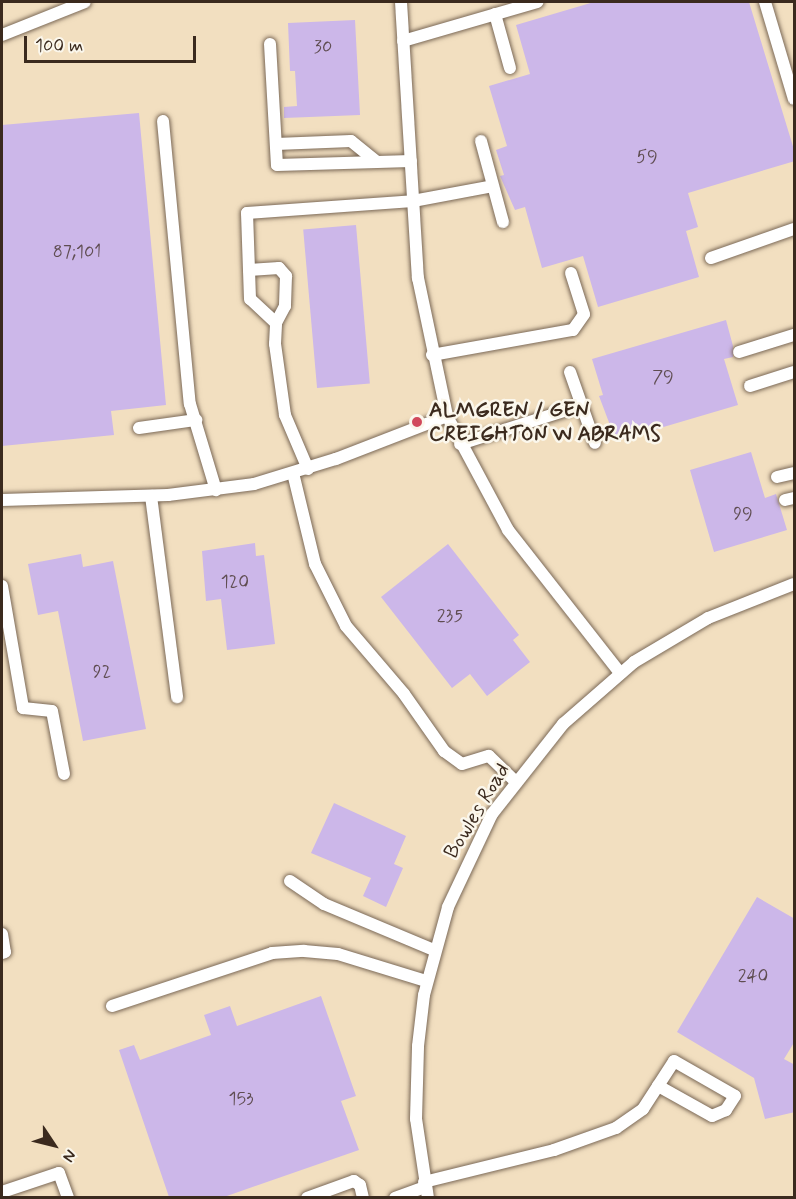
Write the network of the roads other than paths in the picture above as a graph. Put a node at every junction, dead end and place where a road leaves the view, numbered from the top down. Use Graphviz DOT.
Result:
graph roads {
  1 [pos="85,2"];
  2 [pos="401,2"];
  3 [pos="537,2"];
  4 [pos="765,2"];
  5 [pos="495,14"];
  6 [pos="2,35"];
  7 [pos="403,41"];
  8 [pos="270,44"];
  9 [pos="510,68"];
  10 [pos="795,99"];
  11 [pos="164,121"];
  12 [pos="481,141"];
  13 [pos="276,144"];
  14 [pos="411,161"];
  15 [pos="377,162"];
  16 [pos="493,186"];
  17 [pos="413,201"];
  18 [pos="503,222"];
  19 [pos="795,229"];
  20 [pos="711,258"];
  21 [pos="249,270"];
  22 [pos="571,273"];
  23 [pos="276,323"];
  24 [pos="795,335"];
  25 [pos="739,352"];
  26 [pos="432,355"];
  27 [pos="570,372"];
  28 [pos="795,372"];
  29 [pos="750,386"];
  30 [pos="580,406"];
  31 [pos="447,416"];
  32 [pos="196,420"];
  33 [pos="139,428"];
  34 [pos="595,443"];
  35 [pos="460,444"];
  36 [pos="308,469"];
  37 [pos="293,473"];
  38 [pos="795,473"];
  39 [pos="777,477"];
  40 [pos="216,490"];
  41 [pos="151,496"];
  42 [pos="2,500"];
  43 [pos="795,584"];
  44 [pos="2,586"];
  45 [pos="620,673"];
  46 [pos="177,697"];
  47 [pos="64,774"];
  48 [pos="515,781"];
  49 [pos="290,881"];
  50 [pos="2,934"];
  51 [pos="434,950"];
  52 [pos="2,953"];
  53 [pos="426,981"];
  54 [pos="112,1006"];
  55 [pos="658,1086"];
  56 [pos="426,1189"];
  57 [pos="2,1192"];
  58 [pos="68,1197"];
  59 [pos="307,1197"];
  60 [pos="363,1197"];
  61 [pos="394,1197"];
  1 -- 6 [label="street"];
  2 -- 7 [label="street"];
  3 -- 5 [label="street"];
  4 -- 10 [label="street"];
  5 -- 7 [label="street"];
  5 -- 9 [label="street"];
  7 -- 14 [label="street"];
  8 -- 13 [label="street"];
  11 -- 32 [label="street"];
  12 -- 16 [label="street"];
  13 -- 15 [label="street"];
  13 -- 15 [label="street"];
  14 -- 15 [label="street"];
  14 -- 17 [label="street"];
  16 -- 17 [label="street"];
  16 -- 18 [label="street"];
  17 -- 21 [label="street"];
  17 -- 26 [label="street"];
  19 -- 20 [label="street"];
  21 -- 23 [label="street"];
  21 -- 23 [label="street"];
  22 -- 26 [label="street"];
  23 -- 36 [label="street"];
  24 -- 25 [label="street"];
  26 -- 31 [label="street"];
  27 -- 30 [label="street"];
  28 -- 29 [label="street"];
  30 -- 34 [label="street"];
  30 -- 35 [label="street"];
  31 -- 35 [label="street"];
  31 -- 36 [label="street"];
  32 -- 33 [label="street"];
  32 -- 40 [label="street"];
  35 -- 45 [label="street"];
  36 -- 37 [label="street"];
  37 -- 40 [label="street"];
  37 -- 48 [label="street"];
  38 -- 39 [label="street"];
  40 -- 41 [label="street"];
  41 -- 42 [label="street"];
  41 -- 46 [label="street"];
  43 -- 45 [label="street, Bowles Road"];
  44 -- 47 [label="street"];
  45 -- 48 [label="street, Bowles Road"];
  48 -- 51 [label="street, Bowles Road"];
  49 -- 51 [label="street"];
  50 -- 52 [label="street"];
  51 -- 53 [label="street, Bowles Road"];
  53 -- 54 [label="street"];
  53 -- 56 [label="street, Bowles Road"];
  55 -- 55 [label="street"];
  55 -- 56 [label="street"];
  56 -- 61 [label="street"];
  57 -- 58 [label="street"];
  59 -- 60 [label="street"];
}
